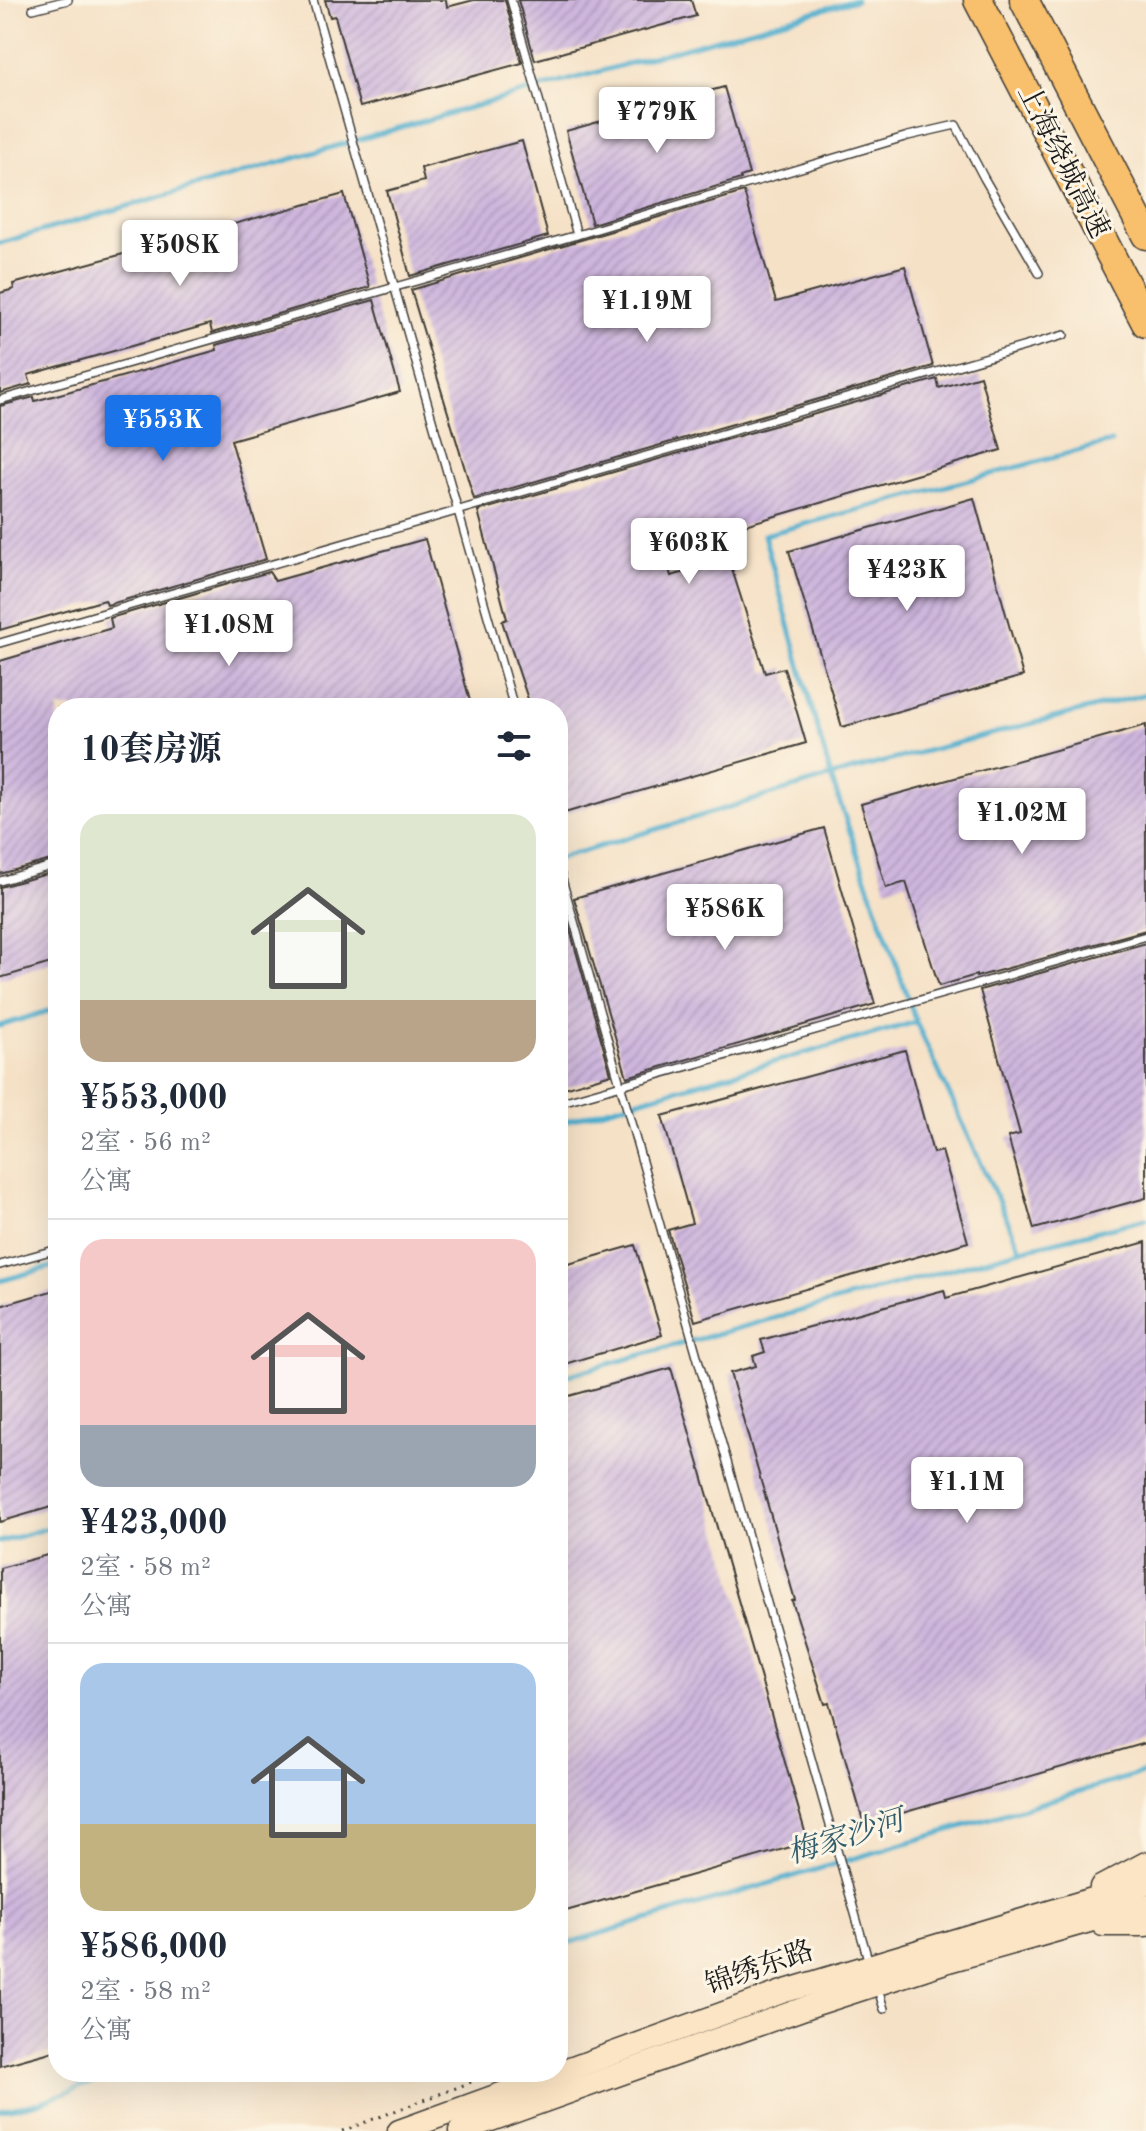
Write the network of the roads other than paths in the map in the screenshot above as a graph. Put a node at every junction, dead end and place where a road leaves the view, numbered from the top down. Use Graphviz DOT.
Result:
graph roads {
  1 [pos="68,0"];
  2 [pos="313,0"];
  3 [pos="511,0"];
  4 [pos="978,0"];
  5 [pos="1024,0"];
  6 [pos="33,9"];
  7 [pos="577,235"];
  8 [pos="1146,235"];
  9 [pos="1039,273"];
  10 [pos="394,287"];
  11 [pos="1146,323"];
  12 [pos="1064,335"];
  13 [pos="0,400"];
  14 [pos="458,511"];
  15 [pos="0,643"];
  16 [pos="511,698"];
  17 [pos="48,867"];
  18 [pos="0,881"];
  19 [pos="568,900"];
  20 [pos="1146,936"];
  21 [pos="621,1086"];
  22 [pos="568,1100"];
  23 [pos="48,1252"];
  24 [pos="0,1265"];
  25 [pos="1146,1863"];
  26 [pos="1146,1883"];
  27 [pos="1146,1905"];
  28 [pos="1071,1915"];
  29 [pos="1146,1925"];
  30 [pos="873,1974"];
  31 [pos="884,2009"];
  32 [pos="568,2070"];
  33 [pos="534,2082"];
  34 [pos="399,2131"];
  35 [pos="460,2131"];
  1 -- 6 [label="lane"];
  2 -- 10 [label="lane"];
  3 -- 7 [label="lane"];
  4 -- 11 [label="highway, 上海绕城高速"];
  5 -- 8 [label="highway, 上海绕城高速"];
  7 -- 9 [label="lane"];
  7 -- 10 [label="lane"];
  10 -- 13 [label="lane"];
  10 -- 14 [label="lane"];
  12 -- 14 [label="lane"];
  14 -- 15 [label="lane"];
  14 -- 16 [label="lane"];
  17 -- 18 [label="lane"];
  19 -- 21 [label="lane"];
  20 -- 21 [label="lane"];
  21 -- 22 [label="lane"];
  21 -- 30 [label="lane"];
  23 -- 24 [label="lane"];
  25 -- 28 [label="main road"];
  26 -- 28 [label="main road, 锦绣东路"];
  27 -- 28 [label="main road, 锦绣东路"];
  28 -- 29 [label="main road"];
  28 -- 30 [label="main road, 锦绣东路"];
  30 -- 31 [label="lane"];
  30 -- 32 [label="main road, 锦绣东路"];
  30 -- 35 [label="main road, 锦绣东路"];
  33 -- 34 [label="main road, 锦绣东路"];
}
